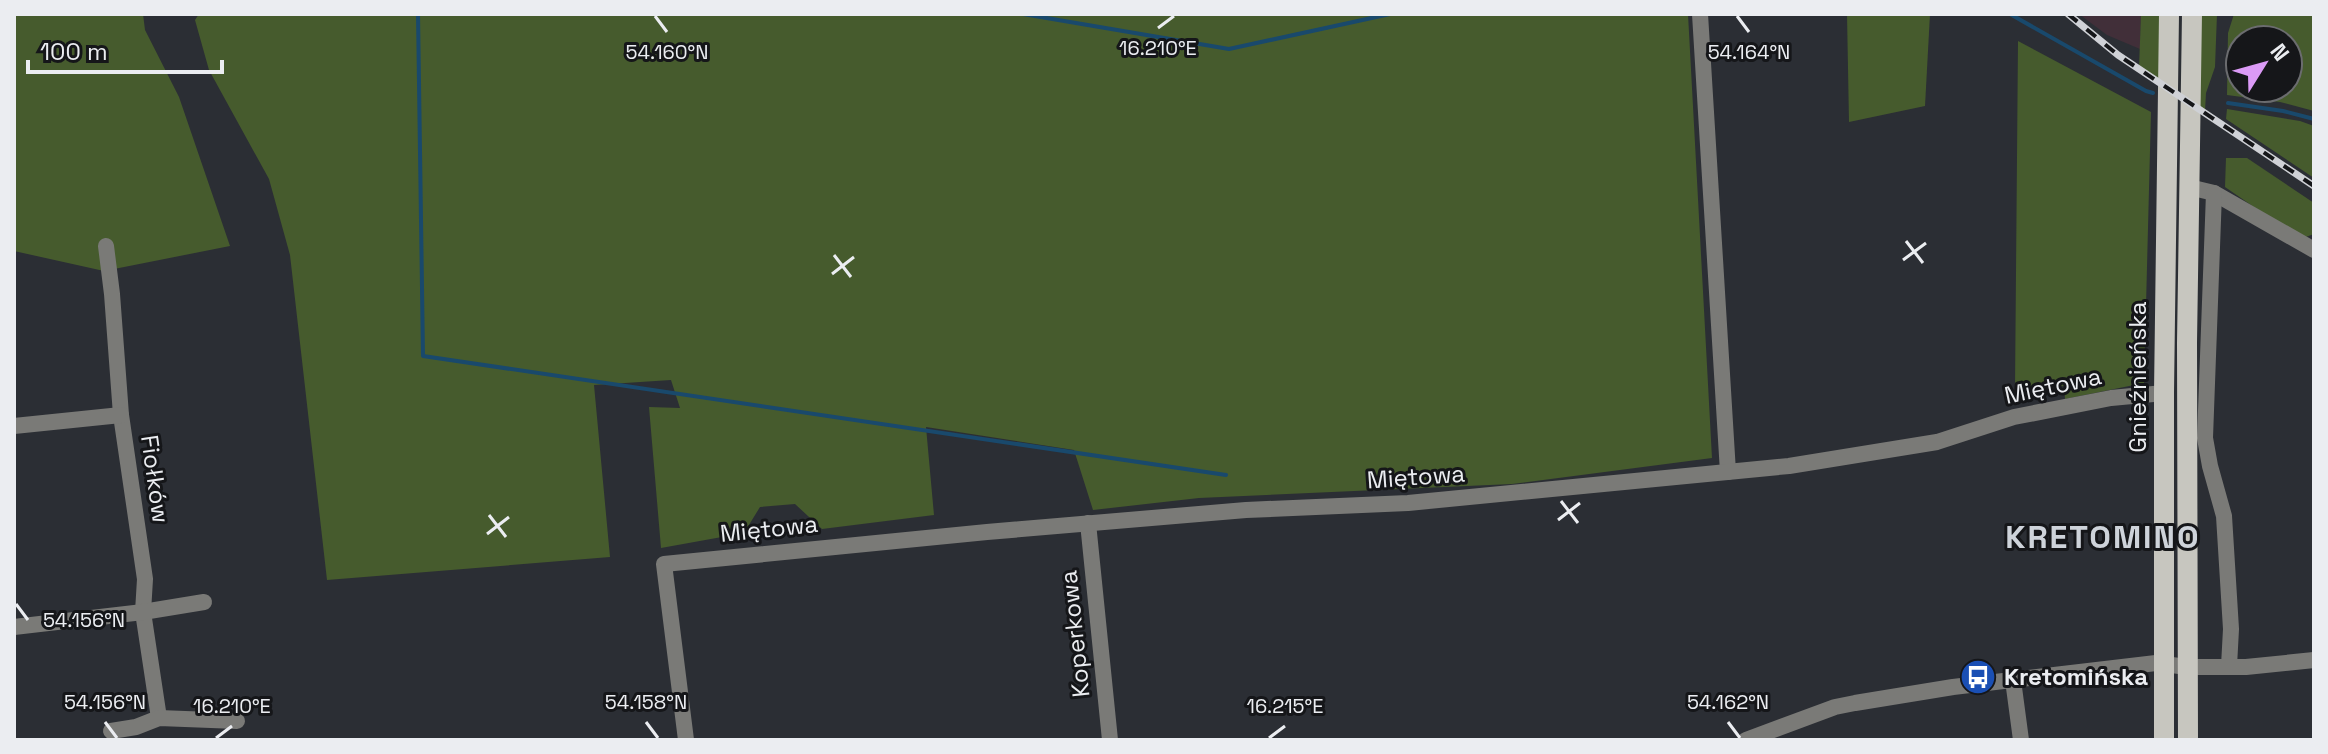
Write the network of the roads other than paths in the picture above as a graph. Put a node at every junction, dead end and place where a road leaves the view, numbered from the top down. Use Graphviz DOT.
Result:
graph roads {
  1 [pos="1700,14"];
  2 [pos="2169,14"];
  3 [pos="2192,14"];
  4 [pos="2189,187"];
  5 [pos="2214,193"];
  6 [pos="106,246"];
  7 [pos="2314,250"];
  8 [pos="2164,393"];
  9 [pos="121,415"];
  10 [pos="14,426"];
  11 [pos="1728,472"];
  12 [pos="1088,523"];
  13 [pos="204,602"];
  14 [pos="143,612"];
  15 [pos="14,627"];
  16 [pos="2314,660"];
  17 [pos="2164,663"];
  18 [pos="2229,666"];
  19 [pos="2187,667"];
  20 [pos="2013,680"];
  21 [pos="159,718"];
  22 [pos="237,721"];
  23 [pos="111,731"];
  24 [pos="686,740"];
  25 [pos="1110,740"];
  26 [pos="1746,740"];
  27 [pos="2021,740"];
  28 [pos="2164,740"];
  29 [pos="2188,740"];
  1 -- 11 [label="street"];
  2 -- 8 [label="main road, Gnieźnieńska"];
  3 -- 4 [label="main road, Gnieźnieńska"];
  4 -- 5 [label="street"];
  4 -- 19 [label="main road, Gnieźnieńska"];
  5 -- 7 [label="street"];
  5 -- 18 [label="street"];
  6 -- 9 [label="street, Fiołków"];
  8 -- 11 [label="street, Miętowa"];
  8 -- 17 [label="main road, Gnieźnieńska"];
  9 -- 10 [label="street"];
  9 -- 14 [label="street, Fiołków"];
  11 -- 12 [label="street, Miętowa"];
  12 -- 24 [label="street, Miętowa"];
  12 -- 25 [label="street, Koperkowa"];
  13 -- 14 [label="street"];
  14 -- 15 [label="street"];
  14 -- 21 [label="street, Fiołków"];
  16 -- 18 [label="street"];
  17 -- 19 [label="street"];
  17 -- 20 [label="street"];
  17 -- 28 [label="main road, Gnieźnieńska"];
  18 -- 19 [label="street"];
  19 -- 29 [label="main road, Gnieźnieńska"];
  20 -- 26 [label="street"];
  20 -- 27 [label="street"];
  21 -- 22 [label="street"];
  21 -- 23 [label="street"];
}
